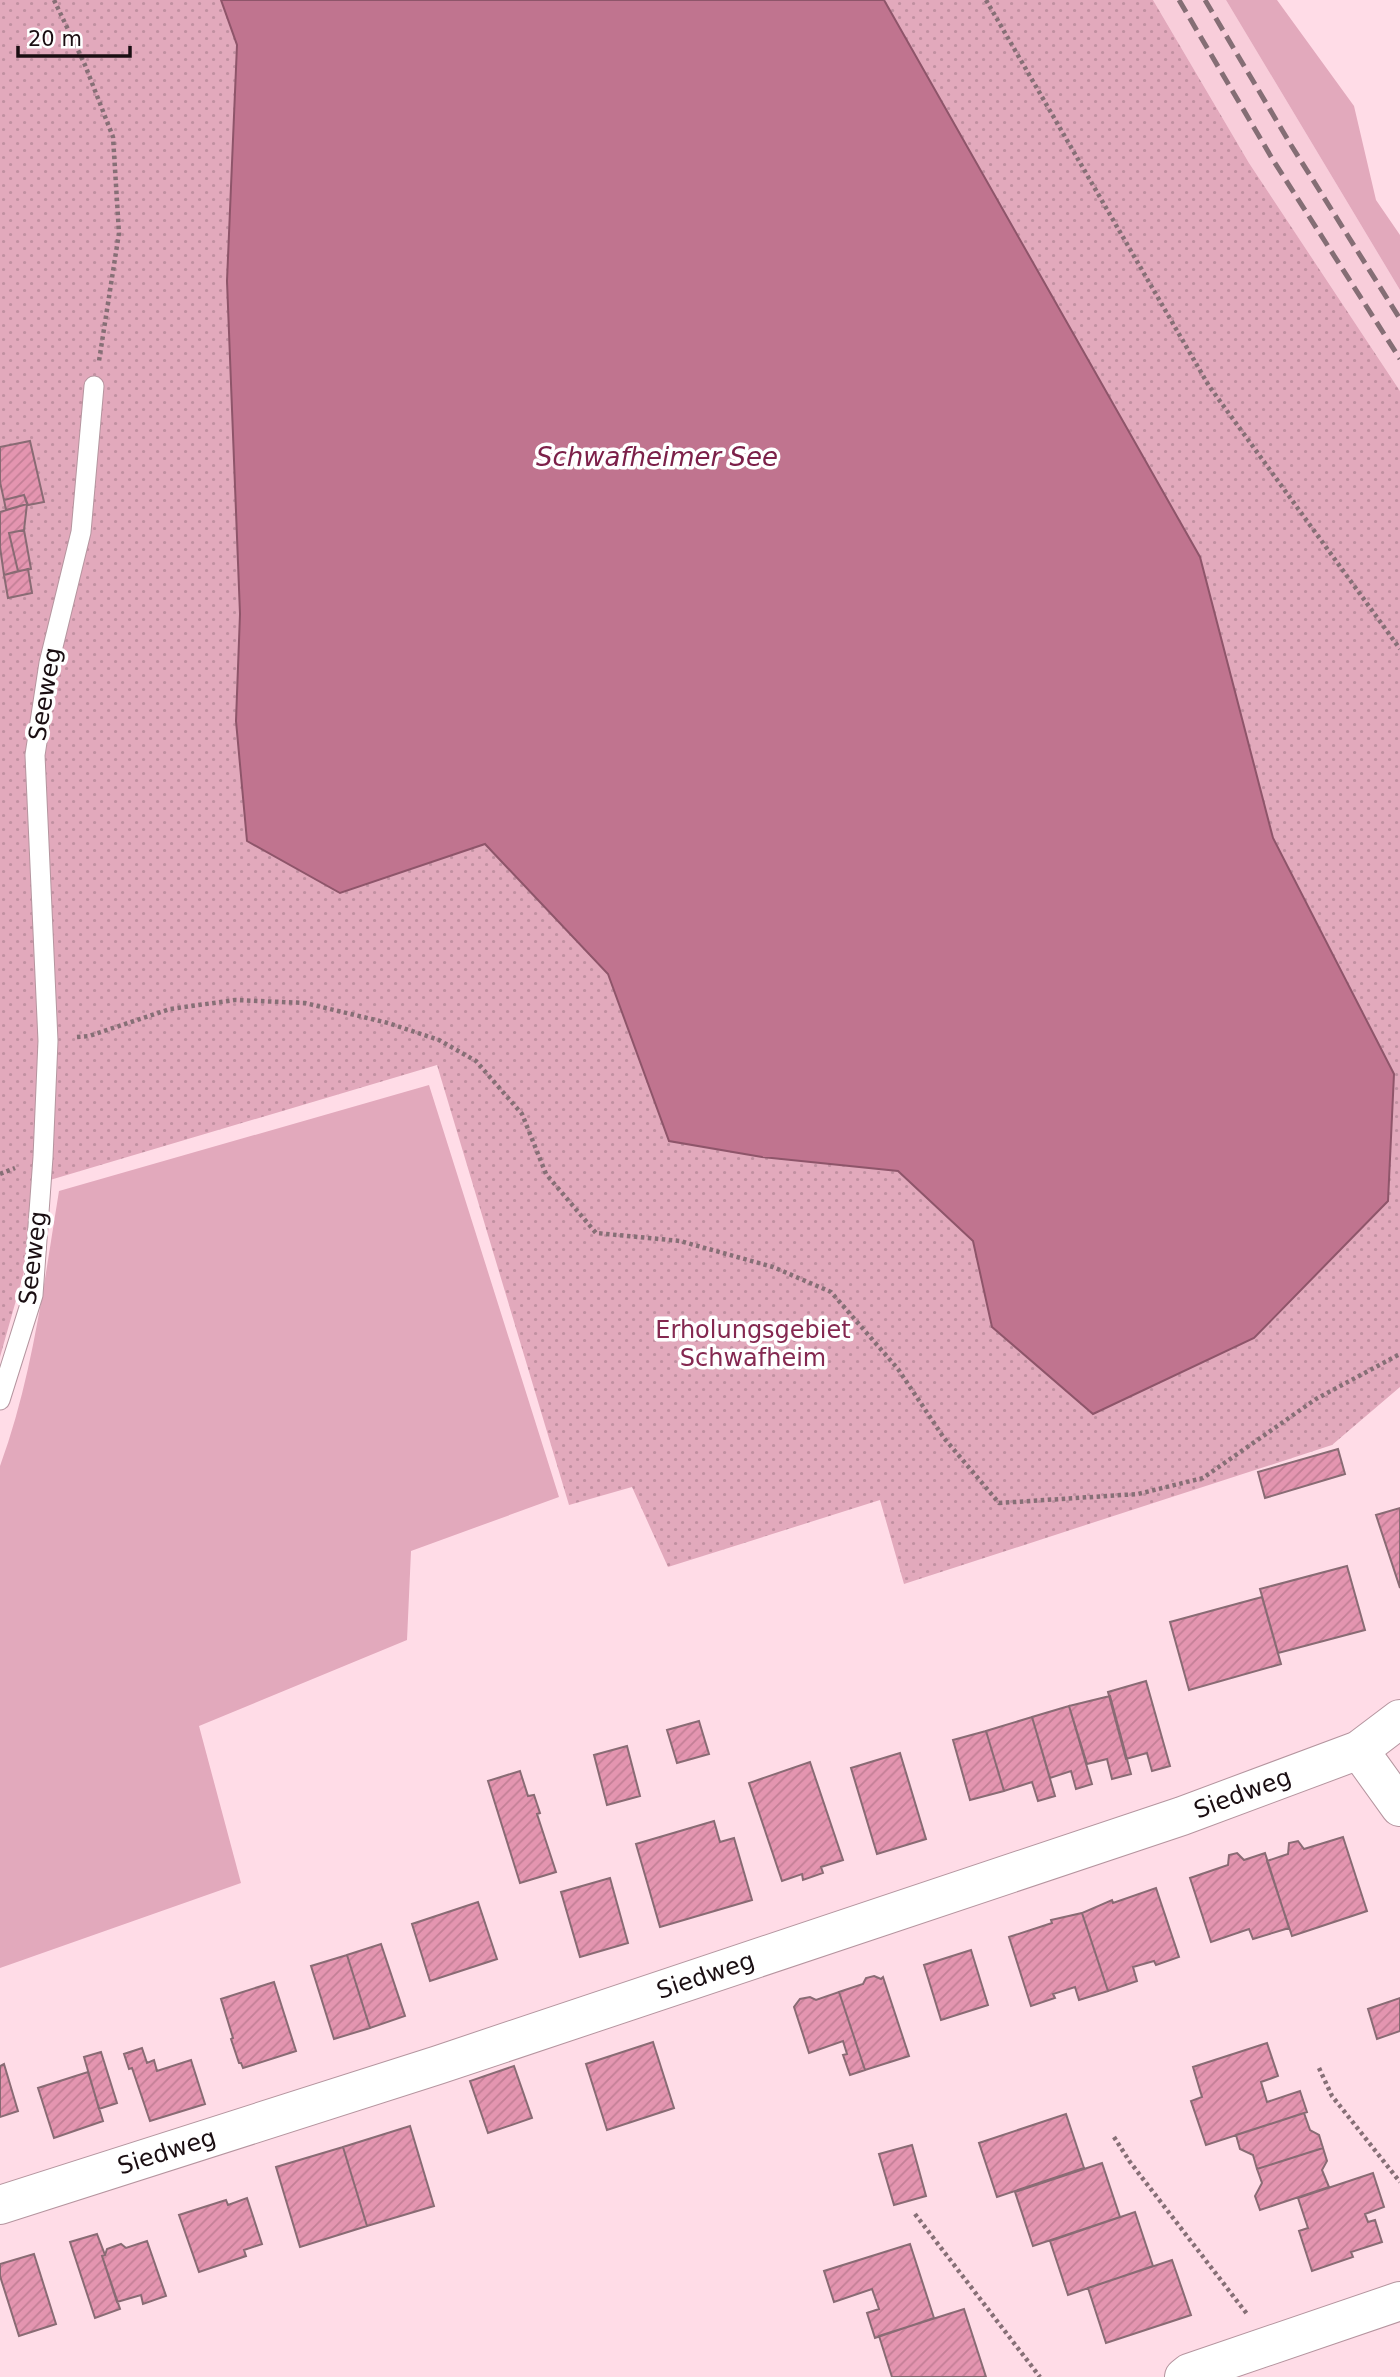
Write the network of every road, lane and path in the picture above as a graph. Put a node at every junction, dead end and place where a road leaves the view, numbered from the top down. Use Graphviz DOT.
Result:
graph roads {
  1 [pos="54,0"];
  2 [pos="986,0"];
  3 [pos="94,386"];
  4 [pos="1400,649"];
  5 [pos="48,1041"];
  6 [pos="1400,1354"];
  7 [pos="0,1400"];
  8 [pos="1400,1719"];
  9 [pos="1359,1750"];
  10 [pos="1400,1807"];
  11 [pos="1319,2068"];
  12 [pos="1114,2137"];
  13 [pos="1400,2182"];
  14 [pos="0,2205"];
  15 [pos="915,2214"];
  16 [pos="1400,2301"];
  17 [pos="1271,2345"];
  18 [pos="1197,2374"];
  19 [pos="1040,2377"];
  1 -- 3 [label="path"];
  2 -- 4 [label="path"];
  3 -- 5 [label="lane, Seeweg"];
  5 -- 6 [label="path"];
  5 -- 7 [label="lane, Seeweg"];
  8 -- 9 [label="street, Siedweg"];
  9 -- 10 [label="street"];
  9 -- 14 [label="street, Siedweg"];
  11 -- 13 [label="path"];
  12 -- 17 [label="path"];
  15 -- 19 [label="path"];
  16 -- 17 [label="street"];
  17 -- 18 [label="street"];
}
